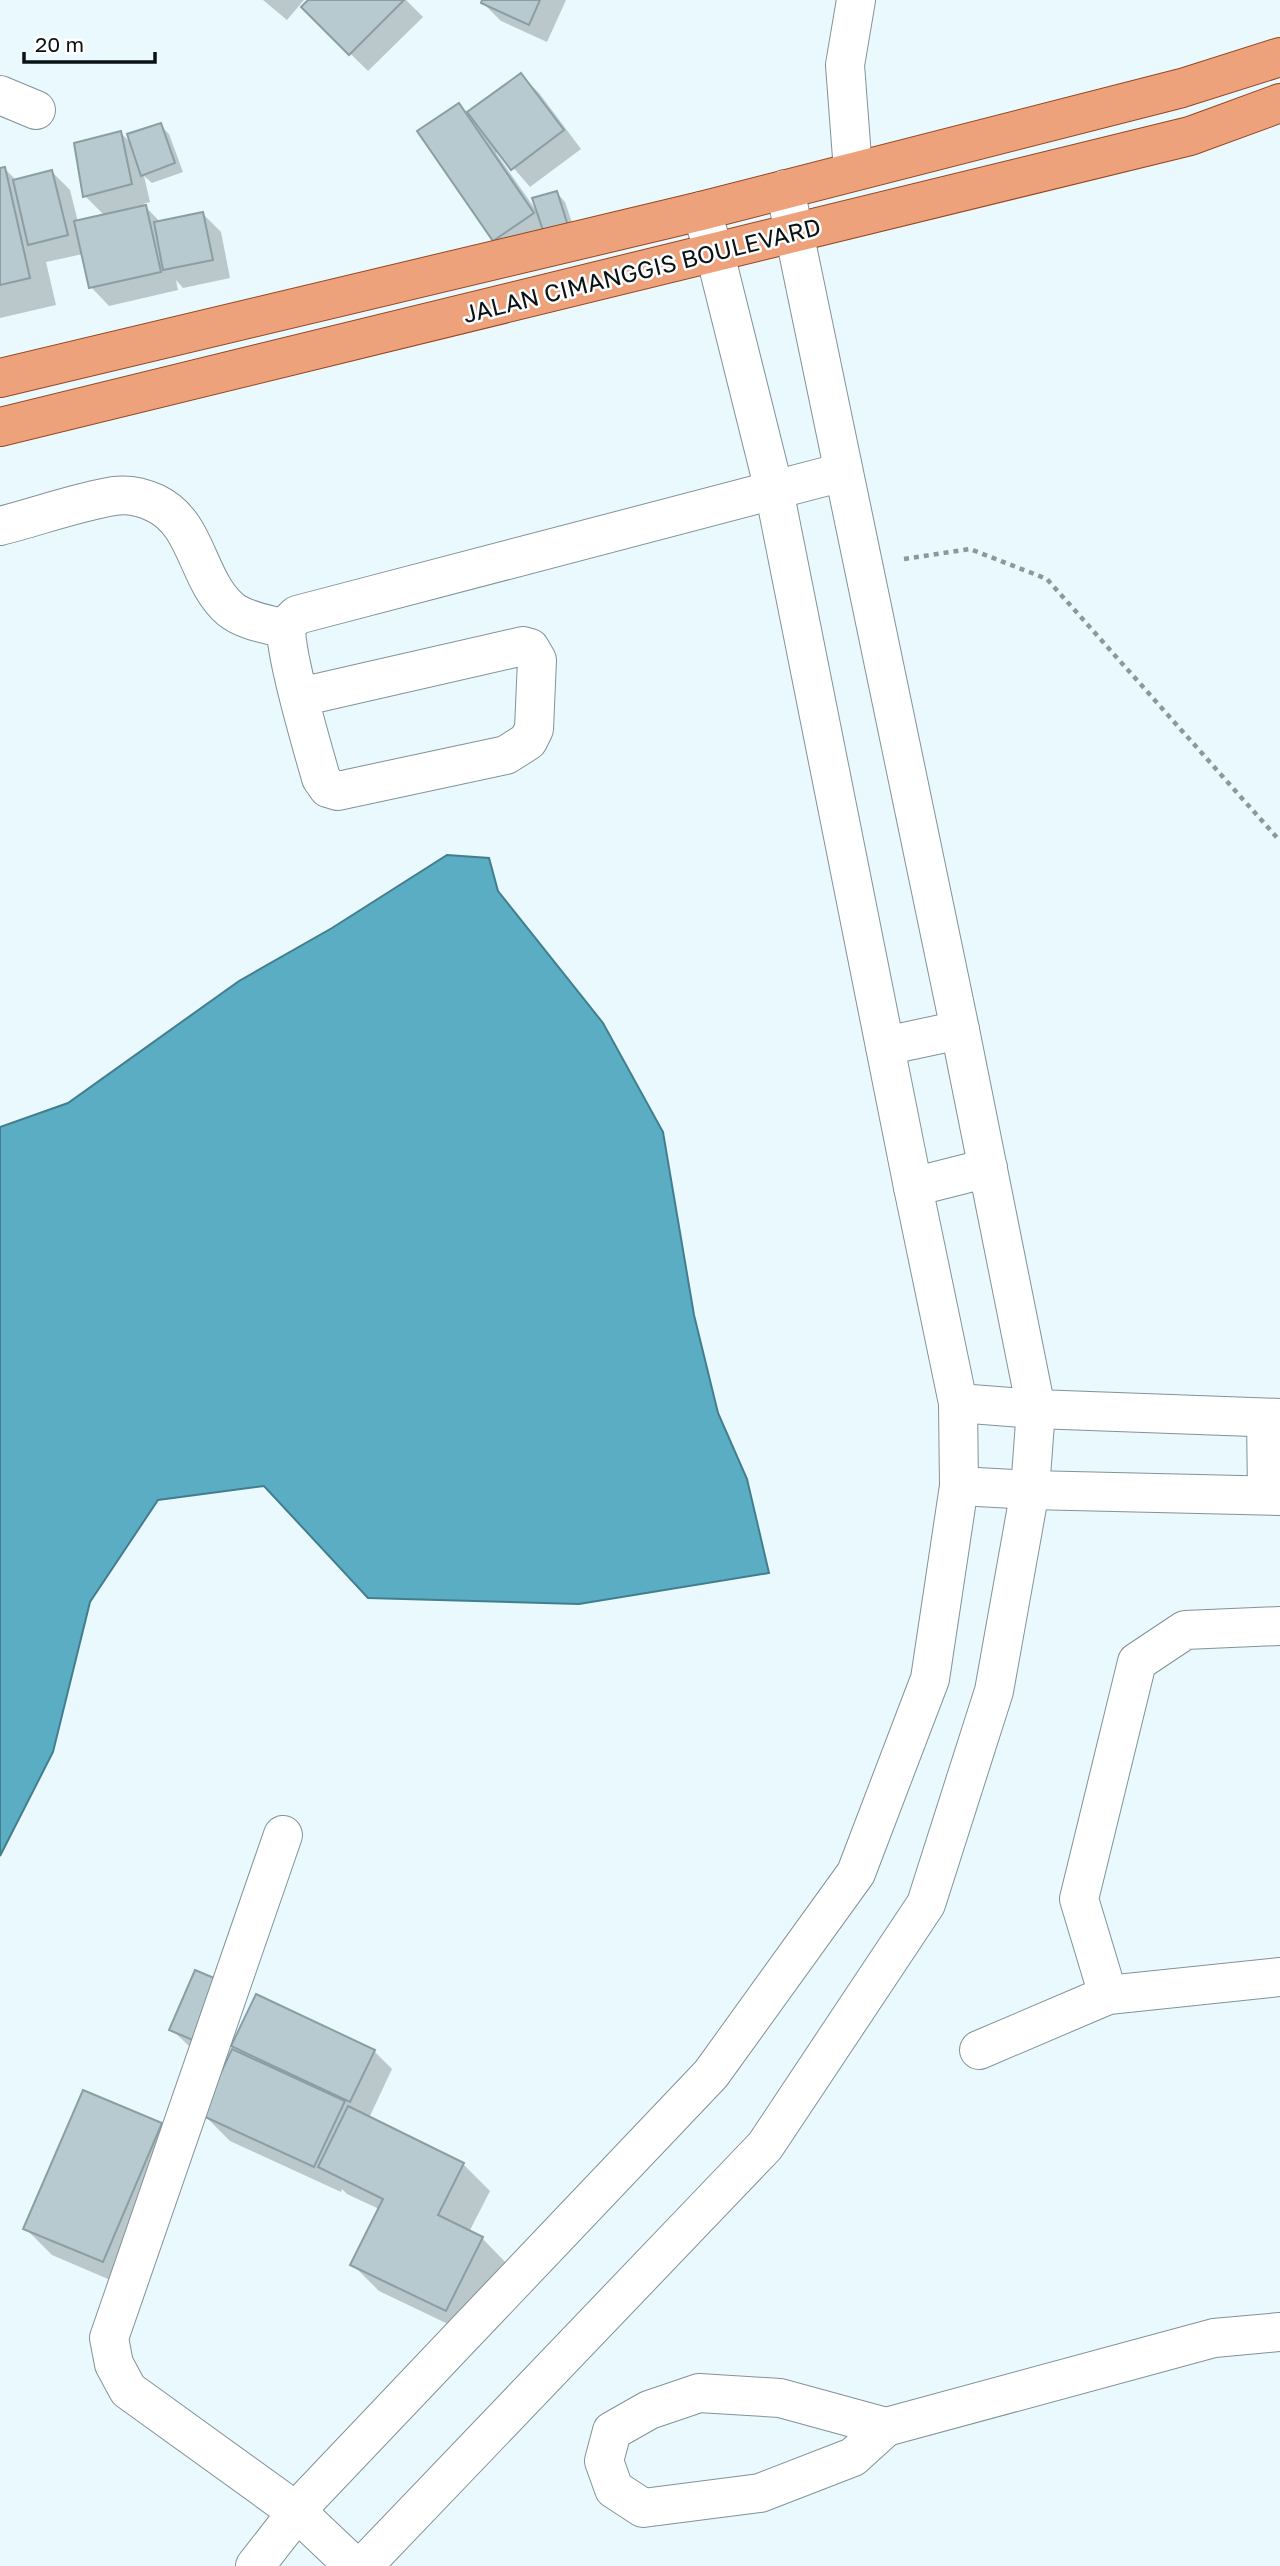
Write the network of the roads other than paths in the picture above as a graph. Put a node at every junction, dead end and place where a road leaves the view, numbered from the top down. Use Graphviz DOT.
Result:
graph roads {
  1 [pos="856,0"];
  2 [pos="1280,57"];
  3 [pos="0,96"];
  4 [pos="1280,103"];
  5 [pos="36,110"];
  6 [pos="853,171"];
  7 [pos="785,189"];
  8 [pos="701,211"];
  9 [pos="795,234"];
  10 [pos="715,254"];
  11 [pos="0,378"];
  12 [pos="0,427"];
  13 [pos="843,472"];
  14 [pos="774,490"];
  15 [pos="0,526"];
  16 [pos="285,629"];
  17 [pos="300,697"];
  18 [pos="960,1030"];
  19 [pos="885,1046"];
  20 [pos="988,1168"];
  21 [pos="912,1187"];
  22 [pos="958,1403"];
  23 [pos="1036,1409"];
  24 [pos="1273,1418"];
  25 [pos="959,1486"];
  26 [pos="1030,1490"];
  27 [pos="1274,1495"];
  28 [pos="1280,1626"];
  29 [pos="283,1835"];
  30 [pos="1280,1977"];
  31 [pos="1108,1995"];
  32 [pos="979,2050"];
  33 [pos="1280,2332"];
  34 [pos="886,2427"];
  35 [pos="297,2512"];
  36 [pos="255,2566"];
  37 [pos="354,2566"];
  38 [pos="363,2566"];
  1 -- 6 [label="street"];
  2 -- 6 [label="main road, JALAN CIMANGGIS BOULEVARD"];
  3 -- 5 [label="street"];
  4 -- 9 [label="main road, JALAN CIMANGGIS BOULEVARD"];
  6 -- 7 [label="main road, JALAN CIMANGGIS BOULEVARD"];
  7 -- 8 [label="main road, JALAN CIMANGGIS BOULEVARD"];
  7 -- 9 [label="street"];
  8 -- 10 [label="street"];
  8 -- 11 [label="main road, JALAN CIMANGGIS BOULEVARD"];
  9 -- 10 [label="main road, JALAN CIMANGGIS BOULEVARD"];
  9 -- 13 [label="street"];
  10 -- 12 [label="main road, JALAN CIMANGGIS BOULEVARD"];
  10 -- 14 [label="street"];
  13 -- 14 [label="street"];
  13 -- 18 [label="street"];
  14 -- 16 [label="street"];
  14 -- 19 [label="street"];
  15 -- 16 [label="street"];
  16 -- 17 [label="street"];
  17 -- 17 [label="street"];
  18 -- 19 [label="street"];
  18 -- 20 [label="street"];
  19 -- 21 [label="street"];
  20 -- 21 [label="street"];
  20 -- 23 [label="street"];
  21 -- 22 [label="street"];
  22 -- 23 [label="street"];
  22 -- 25 [label="street"];
  23 -- 24 [label="street"];
  23 -- 26 [label="street"];
  24 -- 27 [label="street"];
  25 -- 26 [label="street"];
  25 -- 35 [label="street"];
  26 -- 27 [label="street"];
  26 -- 38 [label="street"];
  28 -- 31 [label="street"];
  29 -- 35 [label="street"];
  30 -- 31 [label="street"];
  31 -- 32 [label="street"];
  33 -- 34 [label="street"];
  34 -- 34 [label="street"];
  35 -- 36 [label="street"];
  35 -- 37 [label="street"];
}
